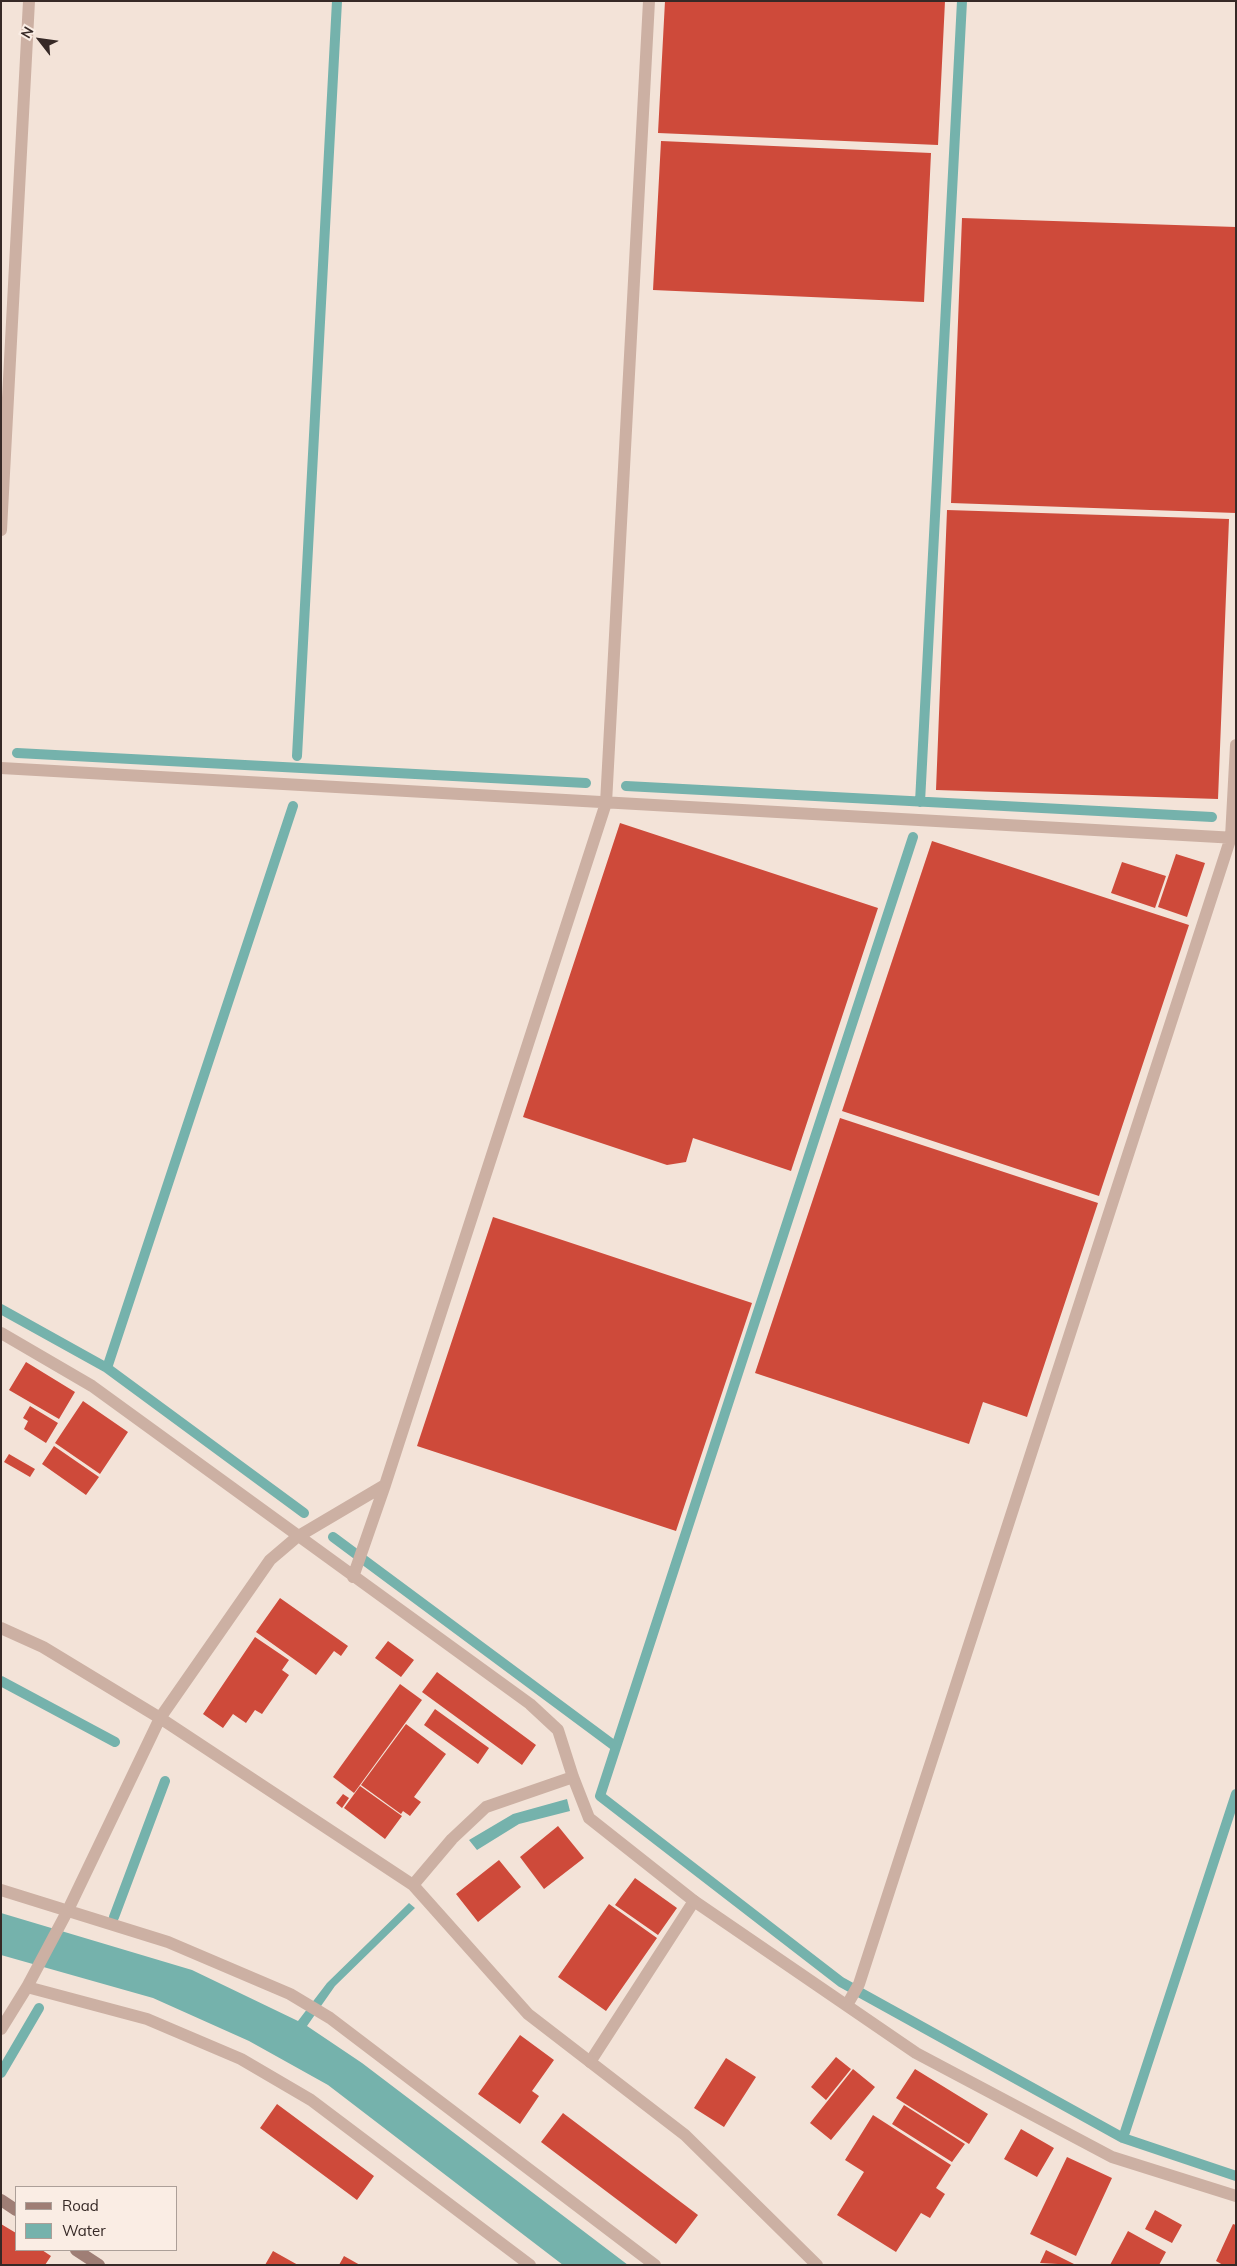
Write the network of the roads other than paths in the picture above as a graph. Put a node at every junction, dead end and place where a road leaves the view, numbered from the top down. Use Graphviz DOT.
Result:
graph roads {
  1 [pos="28,1"];
  2 [pos="648,1"];
  3 [pos="1,530"];
  4 [pos="1236,745"];
  5 [pos="1,768"];
  6 [pos="606,803"];
  7 [pos="1233,838"];
  8 [pos="1,1333"];
  9 [pos="384,1485"];
  10 [pos="297,1537"];
  11 [pos="355,1572"];
  12 [pos="1,1628"];
  13 [pos="160,1718"];
  14 [pos="573,1777"];
  15 [pos="413,1885"];
  16 [pos="1,1890"];
  17 [pos="694,1901"];
  18 [pos="65,1915"];
  19 [pos="30,1982"];
  20 [pos="850,2001"];
  21 [pos="1,2029"];
  22 [pos="590,2062"];
  23 [pos="1236,2196"];
  24 [pos="1,2200"];
  25 [pos="15,2209"];
  26 [pos="78,2251"];
  27 [pos="99,2265"];
  28 [pos="530,2265"];
  29 [pos="655,2265"];
  30 [pos="817,2265"];
  1 -- 3 [label="street"];
  2 -- 6 [label="street"];
  4 -- 7 [label="street"];
  5 -- 6 [label="street"];
  6 -- 7 [label="street"];
  6 -- 9 [label="street"];
  7 -- 20 [label="street"];
  8 -- 10 [label="street"];
  9 -- 10 [label="street"];
  9 -- 11 [label="street"];
  10 -- 11 [label="street"];
  10 -- 13 [label="street"];
  11 -- 14 [label="street"];
  12 -- 13 [label="street"];
  13 -- 15 [label="street"];
  13 -- 18 [label="street"];
  14 -- 15 [label="street"];
  14 -- 17 [label="street"];
  15 -- 22 [label="street"];
  16 -- 18 [label="street"];
  17 -- 20 [label="street"];
  17 -- 22 [label="street"];
  18 -- 19 [label="street"];
  18 -- 29 [label="street"];
  19 -- 21 [label="street"];
  19 -- 28 [label="street"];
  20 -- 23 [label="street"];
  22 -- 30 [label="street"];
  24 -- 25 [label="main road"];
  26 -- 27 [label="main road"];
}
